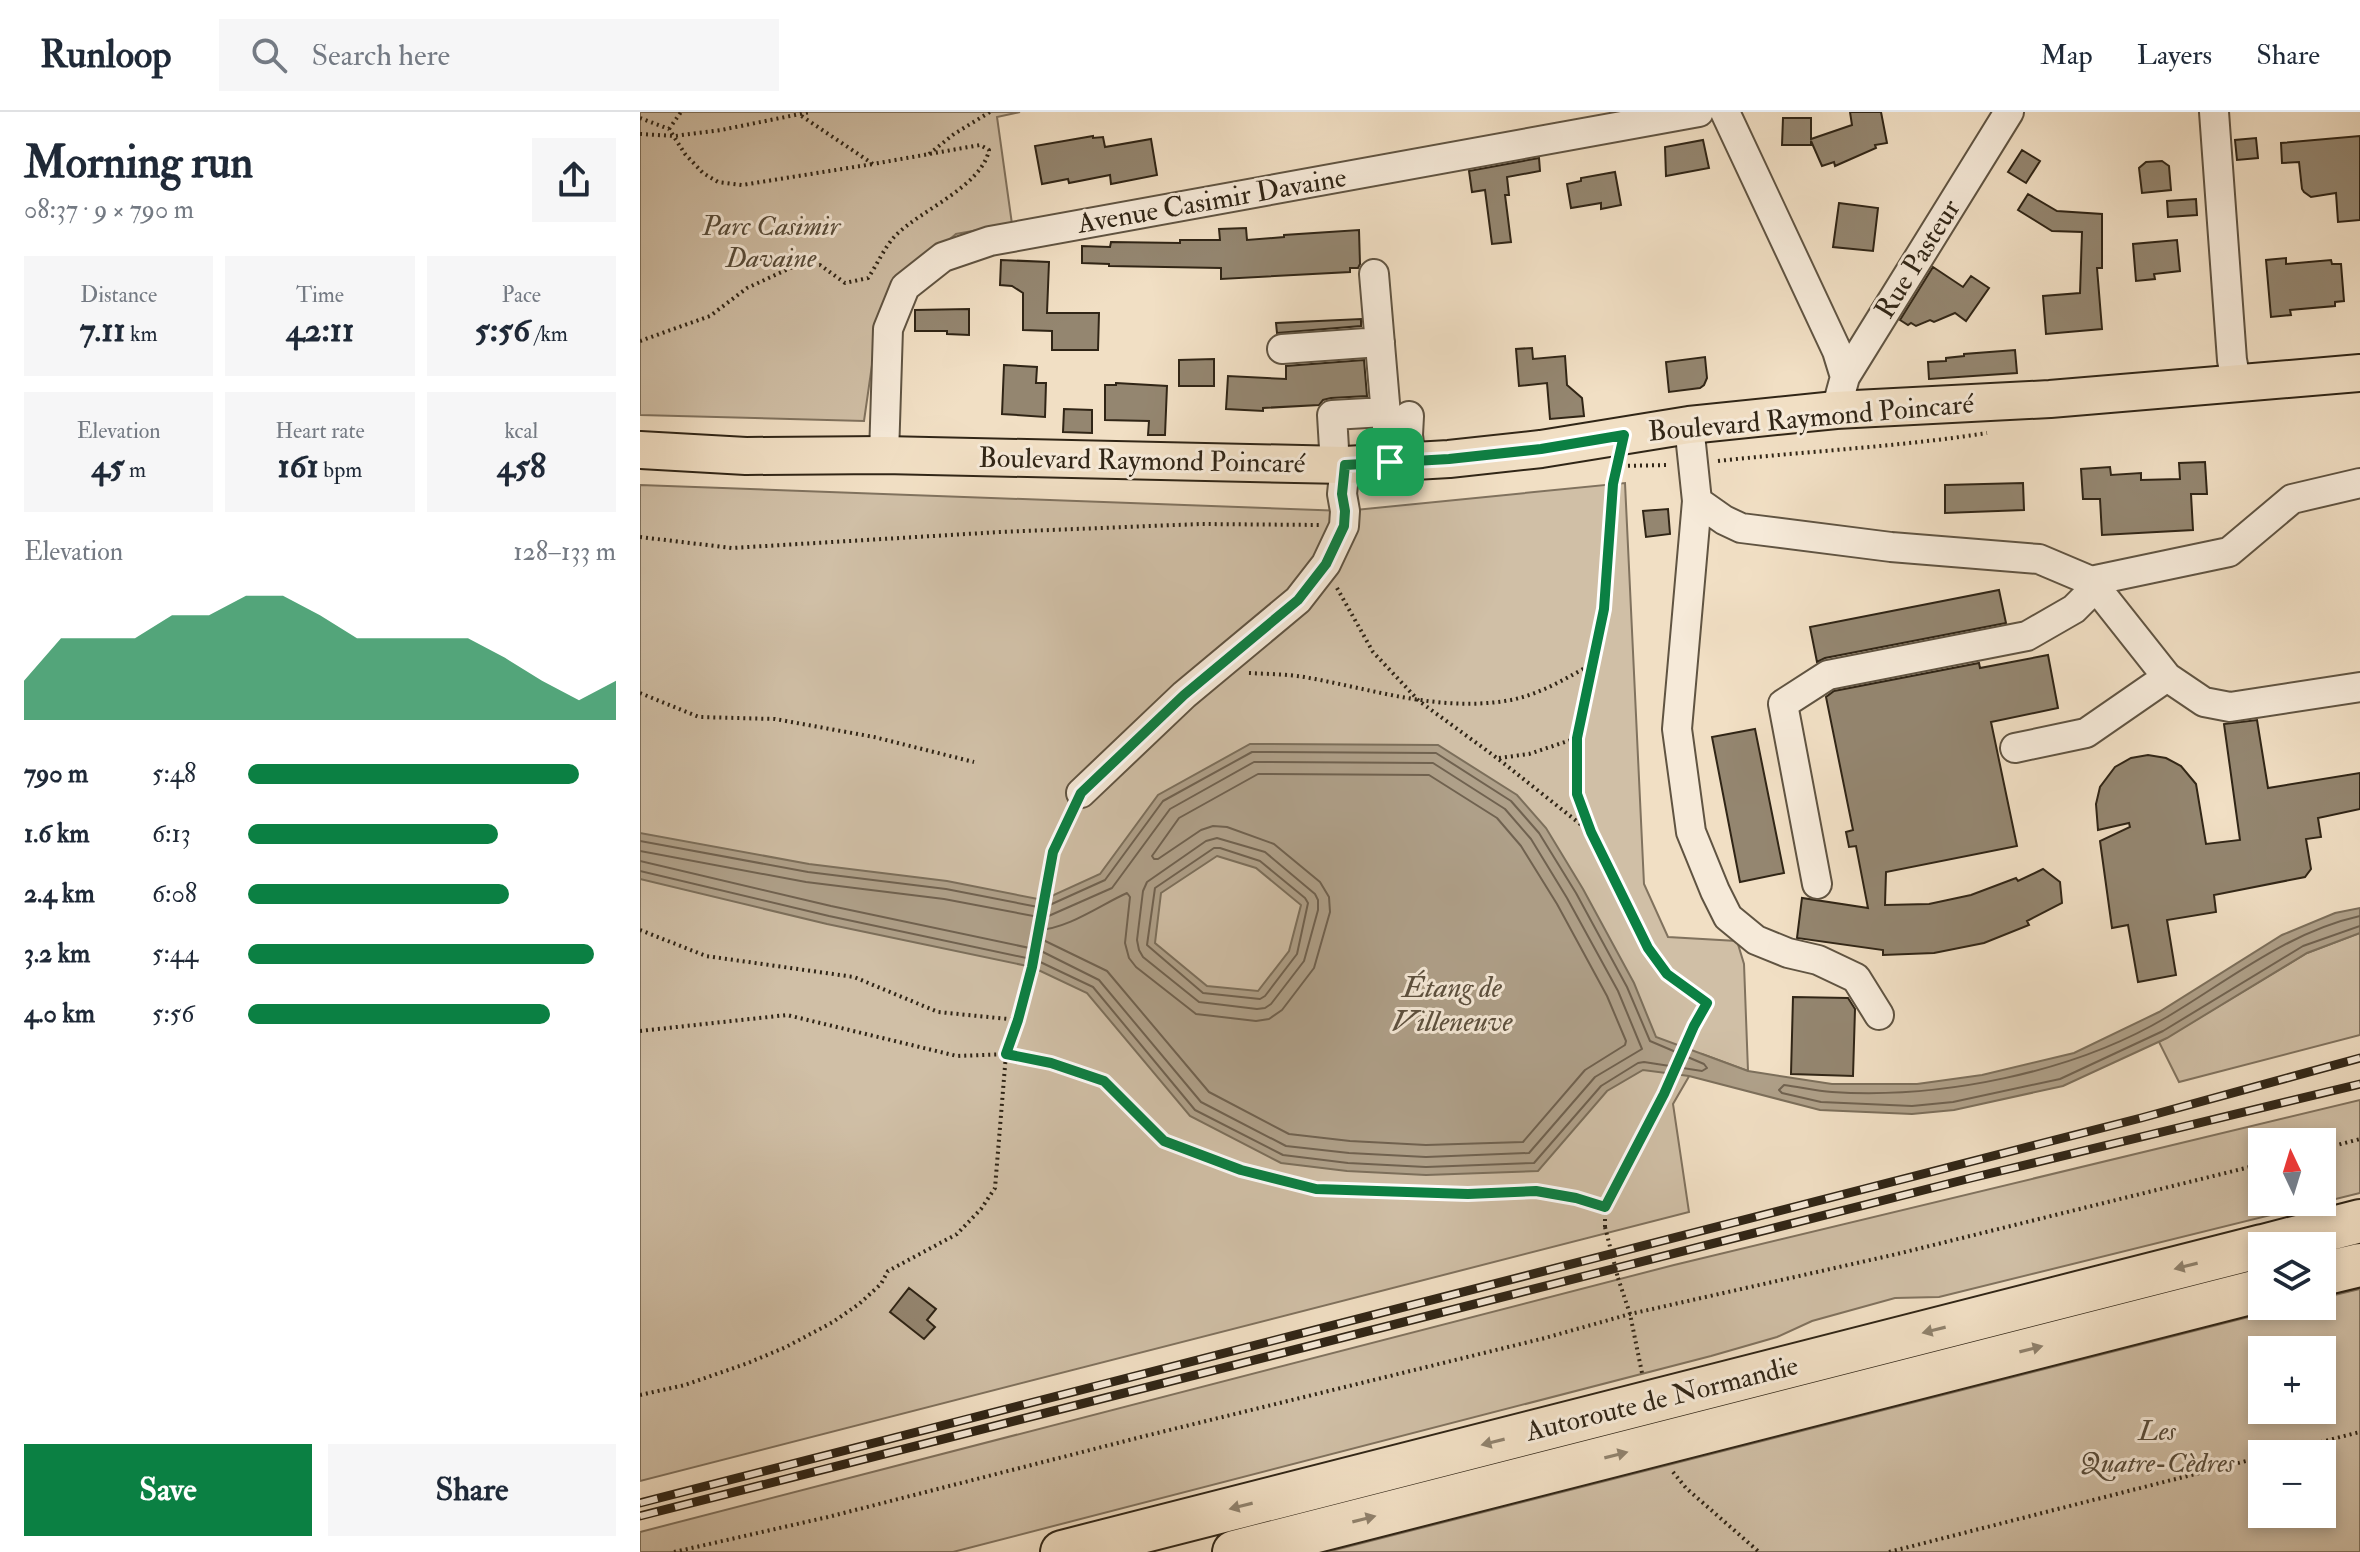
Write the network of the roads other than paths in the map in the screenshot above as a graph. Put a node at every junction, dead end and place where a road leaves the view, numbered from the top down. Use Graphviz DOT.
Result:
graph roads {
  1 [pos="1699,112"];
  2 [pos="1725,112"];
  3 [pos="2009,112"];
  4 [pos="2214,112"];
  5 [pos="1635,118"];
  6 [pos="1374,274"];
  7 [pos="1380,342"];
  8 [pos="1282,349"];
  9 [pos="2360,373"];
  10 [pos="2237,385"];
  11 [pos="1841,394"];
  12 [pos="1397,414"];
  13 [pos="1689,425"];
  14 [pos="640,450"];
  15 [pos="884,455"];
  16 [pos="1400,462"];
  17 [pos="1340,465"];
  18 [pos="2360,483"];
  19 [pos="1697,501"];
  20 [pos="2094,584"];
  21 [pos="2167,677"];
  22 [pos="2360,687"];
  23 [pos="2015,748"];
  24 [pos="1081,793"];
  25 [pos="1817,884"];
  26 [pos="1879,1015"];
  27 [pos="2360,1221"];
  28 [pos="2317,1232"];
  29 [pos="2248,1250"];
  30 [pos="2360,1265"];
  31 [pos="2336,1271"];
  32 [pos="2248,1294"];
  33 [pos="1062,1552"];
  34 [pos="1234,1552"];
  1 -- 5 [label="street, Avenue Casimir Davaine"];
  2 -- 11 [label="street"];
  3 -- 11 [label="street, Rue Pasteur"];
  4 -- 10 [label="street"];
  5 -- 15 [label="street, Avenue Casimir Davaine"];
  6 -- 7 [label="street"];
  7 -- 8 [label="street"];
  7 -- 12 [label="street"];
  9 -- 10 [label="main road, Boulevard Raymond Poincaré"];
  10 -- 11 [label="main road, Boulevard Raymond Poincaré"];
  11 -- 13 [label="main road, Boulevard Raymond Poincaré"];
  12 -- 16 [label="street"];
  12 -- 17 [label="street"];
  13 -- 16 [label="main road, Boulevard Raymond Poincaré"];
  13 -- 19 [label="street"];
  14 -- 15 [label="main road, Boulevard Raymond Poincaré"];
  15 -- 17 [label="main road, Boulevard Raymond Poincaré"];
  16 -- 17 [label="main road, Boulevard Raymond Poincaré"];
  17 -- 24 [label="street"];
  18 -- 20 [label="street"];
  19 -- 20 [label="street"];
  19 -- 26 [label="street"];
  20 -- 21 [label="street"];
  20 -- 25 [label="street"];
  21 -- 22 [label="street"];
  21 -- 23 [label="street"];
  27 -- 28 [label="highway, Autoroute de Normandie"];
  29 -- 33 [label="highway, Autoroute de Normandie, one-way"];
  30 -- 31 [label="highway"];
  34 -- 32 [label="highway, Autoroute de Normandie, one-way"];
}
